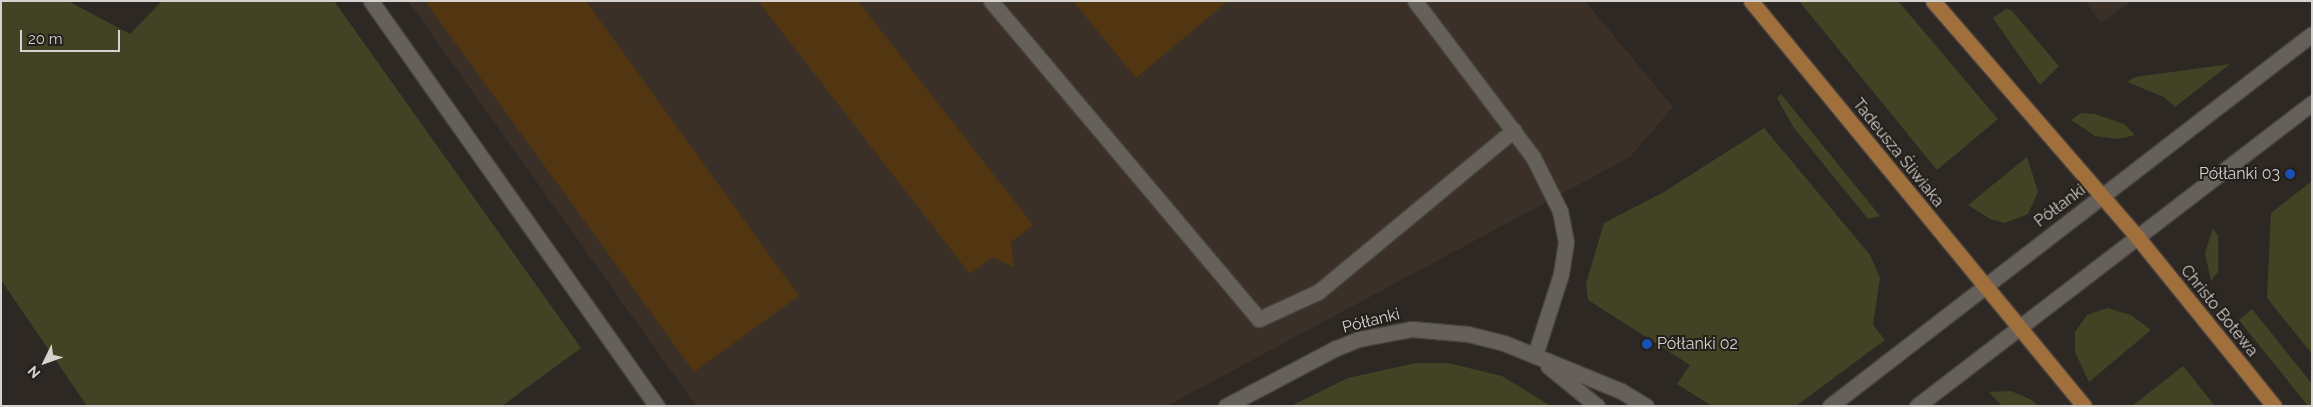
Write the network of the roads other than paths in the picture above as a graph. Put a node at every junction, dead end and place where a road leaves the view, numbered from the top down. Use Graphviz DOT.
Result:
graph roads {
  1 [pos="371,1"];
  2 [pos="991,1"];
  3 [pos="1415,1"];
  4 [pos="1751,1"];
  5 [pos="1933,1"];
  6 [pos="2312,34"];
  7 [pos="2312,103"];
  8 [pos="1514,130"];
  9 [pos="2102,196"];
  10 [pos="2138,238"];
  11 [pos="1985,285"];
  12 [pos="2019,326"];
  13 [pos="1535,355"];
  14 [pos="657,406"];
  15 [pos="1226,406"];
  16 [pos="1597,406"];
  17 [pos="1646,406"];
  18 [pos="1830,406"];
  19 [pos="1917,406"];
  20 [pos="2084,406"];
  21 [pos="2274,406"];
  1 -- 14 [label="street"];
  2 -- 8 [label="street"];
  3 -- 8 [label="street"];
  4 -- 11 [label="main road, Tadeusza Śliwiaka"];
  5 -- 9 [label="main road"];
  6 -- 9 [label="street, Półłanki"];
  7 -- 10 [label="street"];
  8 -- 13 [label="street"];
  9 -- 10 [label="main road"];
  9 -- 11 [label="street, Półłanki"];
  10 -- 12 [label="street"];
  10 -- 21 [label="main road, Christo Botewa"];
  11 -- 12 [label="main road, Tadeusza Śliwiaka"];
  11 -- 18 [label="street, Półłanki"];
  12 -- 19 [label="street"];
  12 -- 20 [label="main road"];
  13 -- 15 [label="street, Półłanki"];
  13 -- 16 [label="street, Półłanki"];
  13 -- 17 [label="street, Półłanki"];
}
